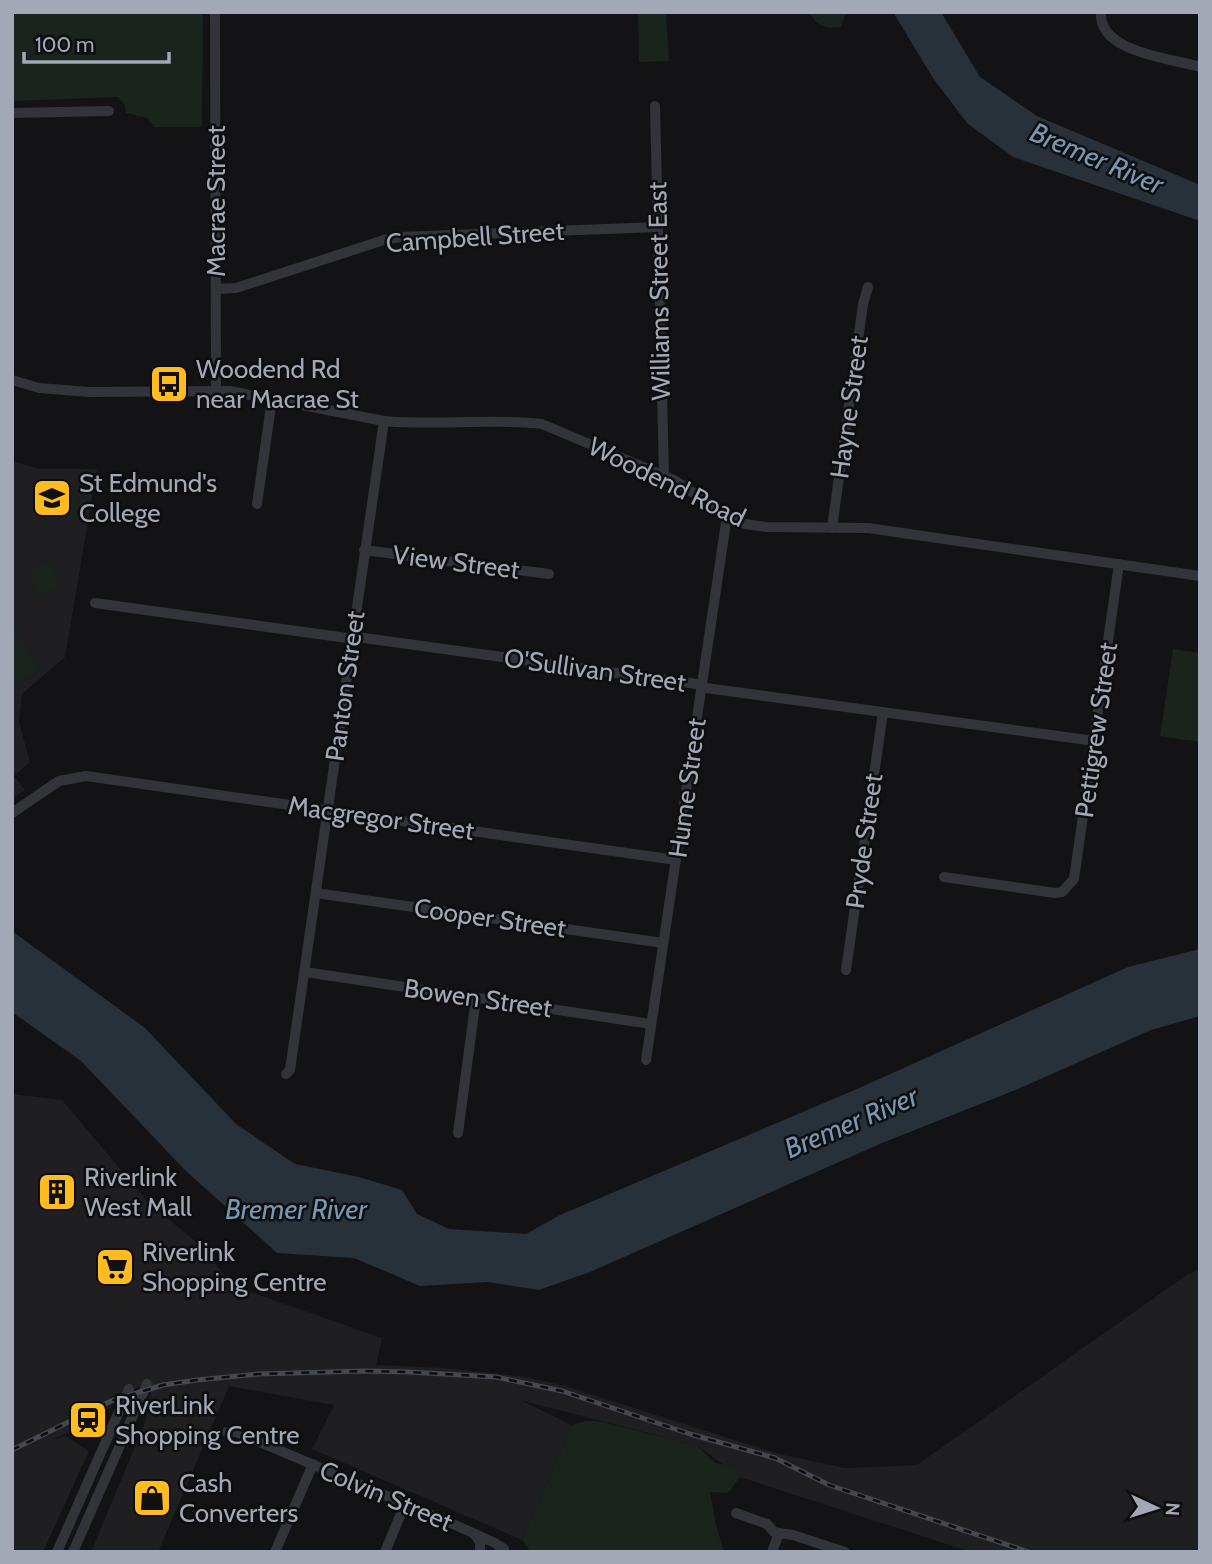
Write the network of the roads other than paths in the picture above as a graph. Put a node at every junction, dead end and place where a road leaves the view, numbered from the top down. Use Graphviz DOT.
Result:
graph roads {
  1 [pos="215,12"];
  2 [pos="1101,12"];
  3 [pos="1200,67"];
  4 [pos="655,106"];
  5 [pos="109,111"];
  6 [pos="12,113"];
  7 [pos="658,227"];
  8 [pos="868,287"];
  9 [pos="216,289"];
  10 [pos="12,380"];
  11 [pos="216,391"];
  12 [pos="272,399"];
  13 [pos="384,421"];
  14 [pos="664,475"];
  15 [pos="257,504"];
  16 [pos="727,516"];
  17 [pos="832,528"];
  18 [pos="364,550"];
  19 [pos="1119,564"];
  20 [pos="548,574"];
  21 [pos="1200,576"];
  22 [pos="95,603"];
  23 [pos="352,638"];
  24 [pos="702,685"];
  25 [pos="883,712"];
  26 [pos="1094,741"];
  27 [pos="327,810"];
  28 [pos="12,813"];
  29 [pos="676,860"];
  30 [pos="944,877"];
  31 [pos="316,893"];
  32 [pos="663,943"];
  33 [pos="846,970"];
  34 [pos="305,972"];
  35 [pos="476,999"];
  36 [pos="651,1024"];
  37 [pos="646,1060"];
  38 [pos="286,1074"];
  39 [pos="458,1133"];
  40 [pos="147,1384"];
  41 [pos="129,1389"];
  42 [pos="227,1432"];
  43 [pos="313,1464"];
  44 [pos="405,1504"];
  45 [pos="736,1513"];
  46 [pos="471,1532"];
  47 [pos="779,1533"];
  48 [pos="503,1550"];
  49 [pos="57,1552"];
  50 [pos="73,1552"];
  51 [pos="275,1552"];
  52 [pos="385,1552"];
  53 [pos="481,1552"];
  54 [pos="772,1552"];
  55 [pos="845,1552"];
  1 -- 9 [label="street, Macrae Street"];
  2 -- 3 [label="street"];
  4 -- 7 [label="street, Williams Street East"];
  5 -- 6 [label="street"];
  7 -- 9 [label="street, Campbell Street"];
  7 -- 14 [label="street, Williams Street East"];
  8 -- 17 [label="street, Hayne Street"];
  9 -- 11 [label="street, Macrae Street"];
  10 -- 11 [label="street, Woodend Road"];
  11 -- 12 [label="street, Woodend Road"];
  12 -- 13 [label="street, Woodend Road"];
  12 -- 15 [label="street"];
  13 -- 14 [label="street, Woodend Road"];
  13 -- 18 [label="street, Panton Street"];
  14 -- 16 [label="street, Woodend Road"];
  16 -- 17 [label="street, Woodend Road"];
  16 -- 24 [label="street, Hume Street"];
  17 -- 19 [label="street, Woodend Road"];
  18 -- 20 [label="street, View Street"];
  18 -- 23 [label="street, Panton Street"];
  19 -- 21 [label="street, Woodend Road"];
  19 -- 26 [label="street, Pettigrew Street"];
  22 -- 23 [label="street, O'Sullivan Street"];
  23 -- 24 [label="street, O'Sullivan Street"];
  23 -- 27 [label="street, Panton Street"];
  24 -- 25 [label="street, O'Sullivan Street"];
  24 -- 29 [label="street, Hume Street"];
  25 -- 26 [label="street, O'Sullivan Street"];
  25 -- 33 [label="street, Pryde Street"];
  26 -- 30 [label="street, Pettigrew Street"];
  27 -- 28 [label="street, Macgregor Street"];
  27 -- 29 [label="street, Macgregor Street"];
  27 -- 31 [label="street, Panton Street"];
  29 -- 32 [label="street, Hume Street"];
  31 -- 32 [label="street, Cooper Street"];
  31 -- 34 [label="street, Panton Street"];
  32 -- 36 [label="street, Hume Street"];
  34 -- 35 [label="street, Bowen Street"];
  34 -- 38 [label="street, Panton Street"];
  35 -- 36 [label="street, Bowen Street"];
  35 -- 39 [label="street"];
  36 -- 37 [label="street, Hume Street"];
  40 -- 50 [label="street"];
  41 -- 49 [label="street"];
  42 -- 43 [label="street, Colvin Street"];
  43 -- 44 [label="street, Colvin Street"];
  43 -- 51 [label="street"];
  44 -- 46 [label="street, Colvin Street"];
  44 -- 52 [label="street"];
  45 -- 47 [label="street"];
  46 -- 48 [label="street, Colvin Street"];
  46 -- 53 [label="street"];
  47 -- 54 [label="street"];
  47 -- 55 [label="street"];
}
